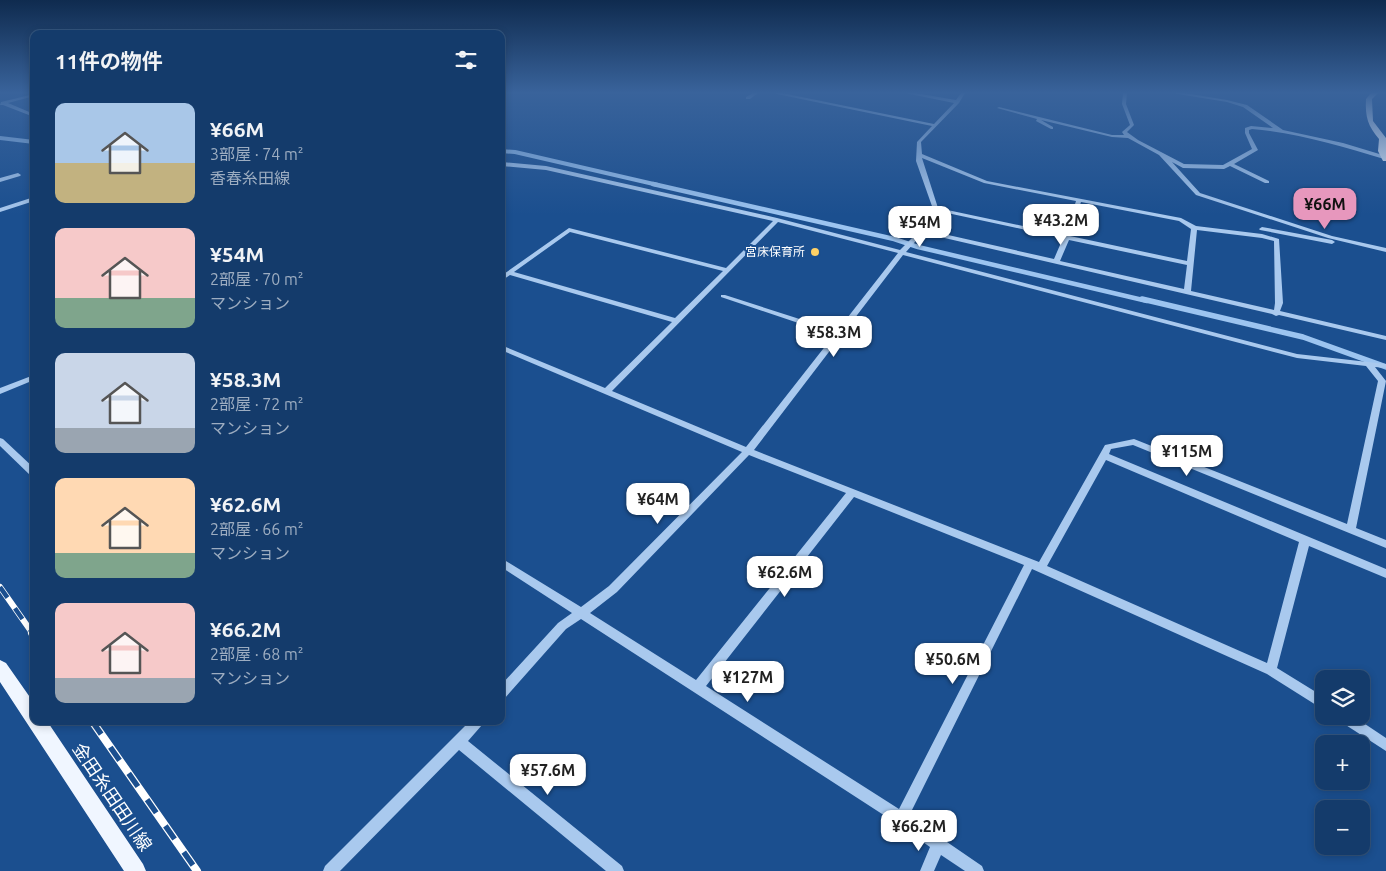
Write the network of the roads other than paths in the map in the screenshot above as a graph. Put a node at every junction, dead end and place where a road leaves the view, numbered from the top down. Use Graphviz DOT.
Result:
graph roads {
  1 [pos="926,134"];
  2 [pos="1102,134"];
  3 [pos="1125,134"];
  4 [pos="1247,134"];
  5 [pos="1297,134"];
  6 [pos="1379,134"];
  7 [pos="1128,138"];
  8 [pos="1161,154"];
  9 [pos="919,156"];
  10 [pos="1385,158"];
  11 [pos="505,164"];
  12 [pos="1230,164"];
  13 [pos="18,175"];
  14 [pos="0,180"];
  15 [pos="1267,182"];
  16 [pos="30,200"];
  17 [pos="1079,201"];
  18 [pos="936,209"];
  19 [pos="0,210"];
  20 [pos="777,220"];
  21 [pos="1194,228"];
  22 [pos="1262,229"];
  23 [pos="922,231"];
  24 [pos="1068,237"];
  25 [pos="1385,249"];
  26 [pos="902,252"];
  27 [pos="1056,262"];
  28 [pos="1190,264"];
  29 [pos="727,270"];
  30 [pos="509,273"];
  31 [pos="505,276"];
  32 [pos="1186,293"];
  33 [pos="723,296"];
  34 [pos="1276,314"];
  35 [pos="677,321"];
  36 [pos="839,334"];
  37 [pos="1386,338"];
  38 [pos="505,349"];
  39 [pos="1368,364"];
  40 [pos="1386,366"];
  41 [pos="30,379"];
  42 [pos="0,391"];
  43 [pos="607,391"];
  44 [pos="0,441"];
  45 [pos="748,451"];
  46 [pos="1103,455"];
  47 [pos="30,470"];
  48 [pos="852,492"];
  49 [pos="1351,530"];
  50 [pos="1304,540"];
  51 [pos="1386,544"];
  52 [pos="505,565"];
  53 [pos="1035,566"];
  54 [pos="1386,574"];
  55 [pos="582,613"];
  56 [pos="0,668"];
  57 [pos="1271,670"];
  58 [pos="698,688"];
  59 [pos="505,690"];
  60 [pos="1315,698"];
  61 [pos="30,713"];
  62 [pos="38,725"];
  63 [pos="475,725"];
  64 [pos="1356,725"];
  65 [pos="460,742"];
  66 [pos="1386,745"];
  67 [pos="901,818"];
  68 [pos="938,846"];
  69 [pos="136,871"];
  70 [pos="330,871"];
  71 [pos="617,871"];
  72 [pos="927,871"];
  73 [pos="977,871"];
  1 -- 9 [label="street"];
  2 -- 7 [label="street"];
  3 -- 7 [label="street"];
  4 -- 12 [label="street"];
  5 -- 10 [label="street"];
  6 -- 10 [label="main road"];
  7 -- 8 [label="street"];
  8 -- 12 [label="street"];
  8 -- 25 [label="street"];
  9 -- 17 [label="street"];
  9 -- 18 [label="street"];
  11 -- 20 [label="street"];
  12 -- 15 [label="street"];
  13 -- 14 [label="street"];
  16 -- 19 [label="street"];
  17 -- 21 [label="street"];
  17 -- 24 [label="street"];
  18 -- 23 [label="street"];
  18 -- 24 [label="street"];
  20 -- 26 [label="street"];
  20 -- 29 [label="street"];
  21 -- 28 [label="street"];
  21 -- 34 [label="street"];
  22 -- 25 [label="street"];
  23 -- 26 [label="street"];
  23 -- 27 [label="street"];
  24 -- 27 [label="street"];
  24 -- 28 [label="street"];
  26 -- 36 [label="street"];
  26 -- 39 [label="street"];
  27 -- 32 [label="street"];
  28 -- 32 [label="street"];
  29 -- 30 [label="street"];
  29 -- 35 [label="street"];
  30 -- 31 [label="street"];
  30 -- 35 [label="street"];
  32 -- 34 [label="street"];
  33 -- 36 [label="street"];
  34 -- 37 [label="street"];
  35 -- 43 [label="street"];
  36 -- 45 [label="street"];
  38 -- 43 [label="street"];
  39 -- 40 [label="street"];
  39 -- 49 [label="street"];
  41 -- 42 [label="street"];
  43 -- 45 [label="street"];
  44 -- 47 [label="street"];
  45 -- 48 [label="street"];
  45 -- 55 [label="street"];
  46 -- 49 [label="street"];
  46 -- 50 [label="street"];
  46 -- 53 [label="street"];
  48 -- 53 [label="street"];
  48 -- 58 [label="street"];
  49 -- 51 [label="street"];
  50 -- 54 [label="street"];
  50 -- 57 [label="street"];
  52 -- 55 [label="street"];
  53 -- 57 [label="street"];
  53 -- 67 [label="street"];
  55 -- 58 [label="street"];
  55 -- 59 [label="street"];
  56 -- 61 [label="main road, 金田糸田田川線"];
  57 -- 60 [label="street"];
  58 -- 67 [label="street"];
  62 -- 69 [label="main road, 金田糸田田川線"];
  63 -- 65 [label="street"];
  64 -- 66 [label="street"];
  65 -- 70 [label="street"];
  65 -- 71 [label="street"];
  67 -- 68 [label="street"];
  68 -- 72 [label="street"];
  68 -- 73 [label="street"];
}
